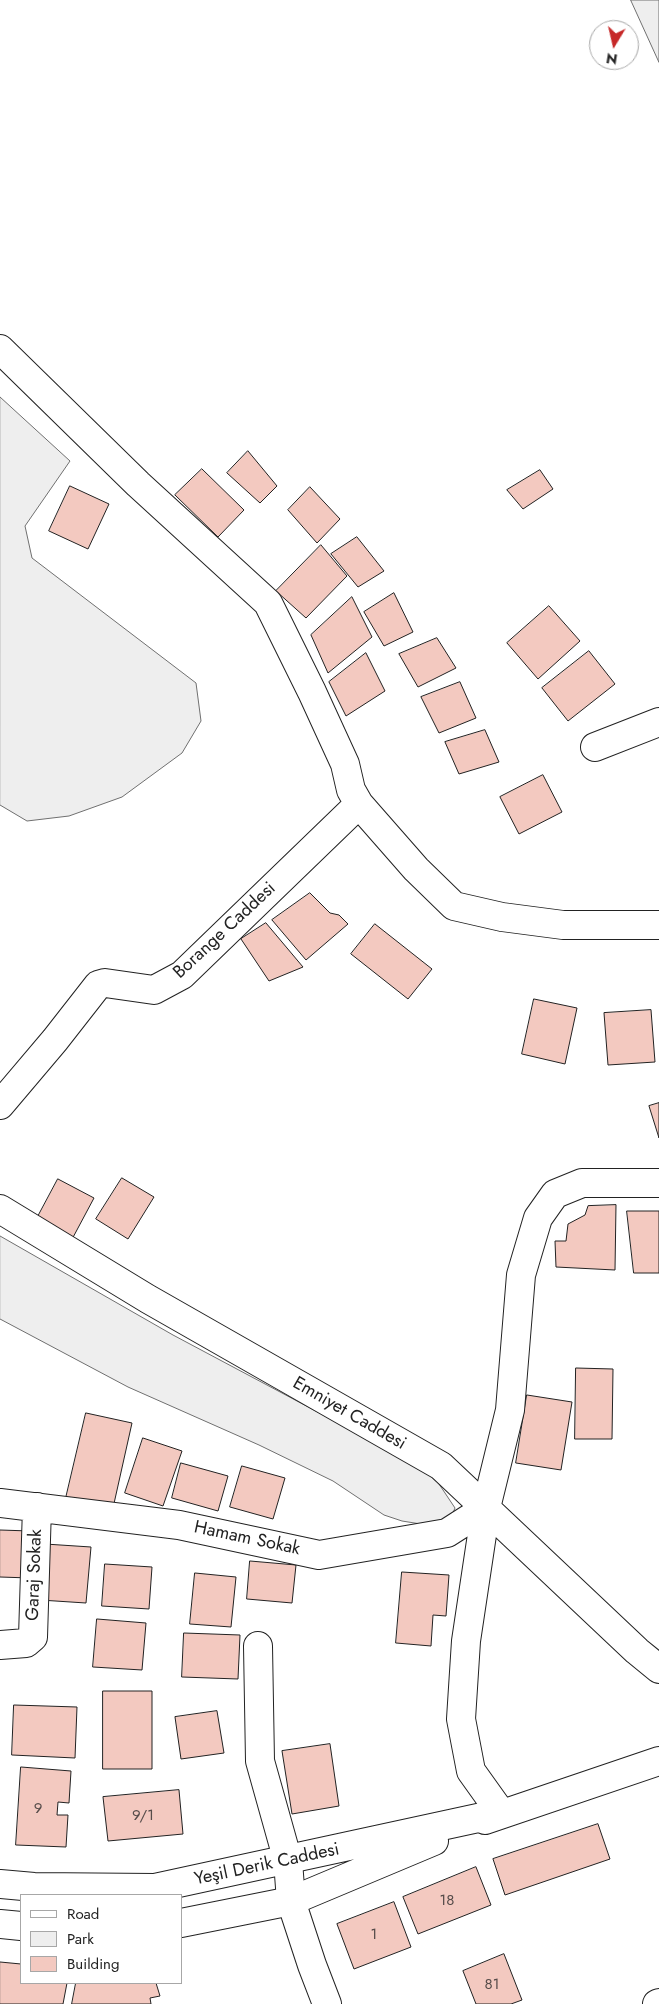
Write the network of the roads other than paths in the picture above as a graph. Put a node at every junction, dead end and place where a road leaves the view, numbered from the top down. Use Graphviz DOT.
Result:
graph roads {
  1 [pos="0,350"];
  2 [pos="659,722"];
  3 [pos="595,747"];
  4 [pos="359,804"];
  5 [pos="659,925"];
  6 [pos="0,1106"];
  7 [pos="659,1183"];
  8 [pos="0,1209"];
  9 [pos="0,1503"];
  10 [pos="37,1507"];
  11 [pos="486,1508"];
  12 [pos="0,1645"];
  13 [pos="258,1646"];
  14 [pos="659,1670"];
  15 [pos="659,1761"];
  16 [pos="501,1813"];
  17 [pos="288,1861"];
  18 [pos="0,1884"];
  19 [pos="292,1901"];
  20 [pos="182,1923"];
  21 [pos="0,1924"];
  22 [pos="20,1926"];
  23 [pos="327,2004"];
  1 -- 4 [label="street"];
  2 -- 3 [label="street"];
  4 -- 5 [label="street"];
  4 -- 6 [label="street, Borange Caddesi"];
  7 -- 11 [label="street"];
  8 -- 11 [label="street, Emniyet Caddesi"];
  9 -- 10 [label="street, Hamam Sokak"];
  10 -- 11 [label="street, Hamam Sokak"];
  10 -- 12 [label="street, Garaj Sokak"];
  11 -- 14 [label="street, Emniyet Caddesi"];
  11 -- 16 [label="street"];
  13 -- 17 [label="street"];
  15 -- 16 [label="street, Yeşil Derik Caddesi"];
  16 -- 17 [label="street, Yeşil Derik Caddesi"];
  16 -- 19 [label="street, Yeşil Derik Caddesi"];
  17 -- 18 [label="street, Yeşil Derik Caddesi"];
  17 -- 19 [label="street"];
  19 -- 20 [label="street, Yeşil Derik Caddesi"];
  19 -- 23 [label="street"];
  21 -- 22 [label="street"];
}
